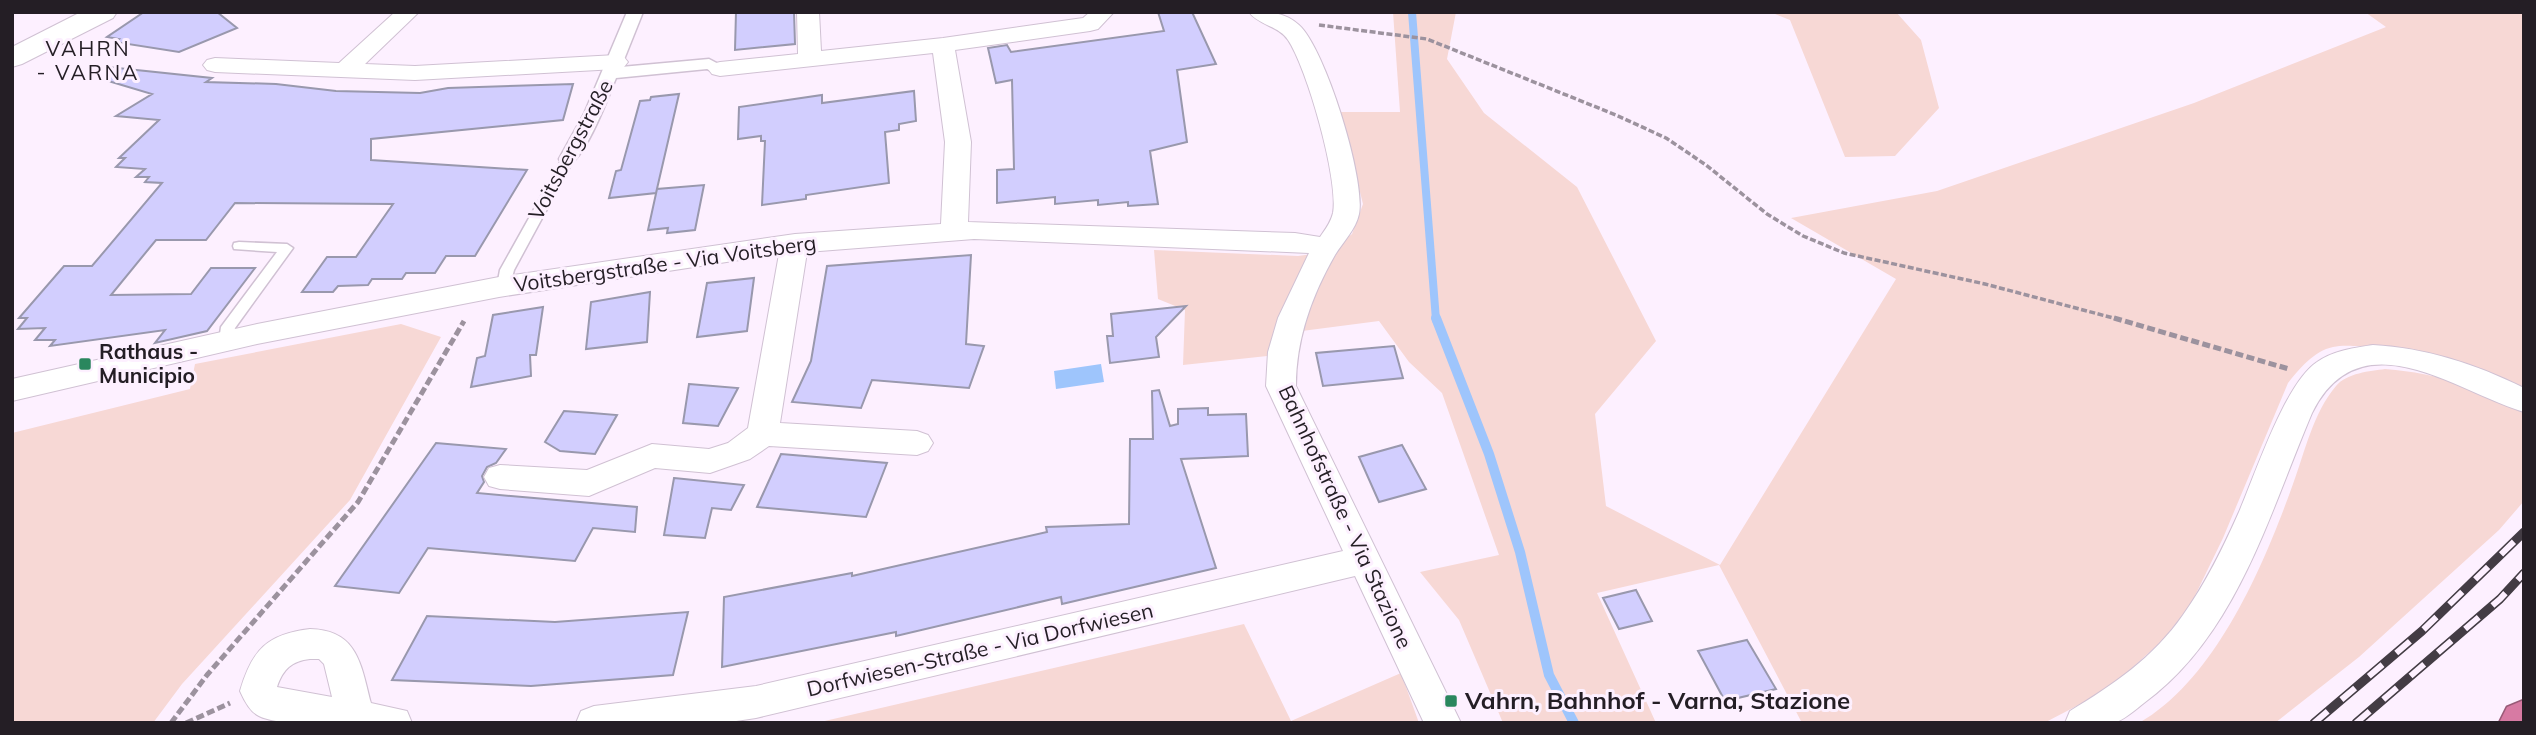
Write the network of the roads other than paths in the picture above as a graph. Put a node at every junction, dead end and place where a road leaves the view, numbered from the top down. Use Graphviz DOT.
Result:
graph roads {
  1 [pos="103,12"];
  2 [pos="408,12"];
  3 [pos="635,12"];
  4 [pos="808,12"];
  5 [pos="1103,12"];
  6 [pos="1261,12"];
  7 [pos="1290,19"];
  8 [pos="943,45"];
  9 [pos="12,58"];
  10 [pos="810,60"];
  11 [pos="215,65"];
  12 [pos="614,67"];
  13 [pos="720,69"];
  14 [pos="344,71"];
  15 [pos="568,159"];
  16 [pos="954,231"];
  17 [pos="795,243"];
  18 [pos="239,246"];
  19 [pos="1327,247"];
  20 [pos="493,288"];
  21 [pos="226,341"];
  22 [pos="12,390"];
  23 [pos="2524,401"];
  24 [pos="763,434"];
  25 [pos="918,443"];
  26 [pos="500,477"];
  27 [pos="1363,560"];
  28 [pos="356,718"];
  29 [pos="394,723"];
  30 [pos="594,723"];
  31 [pos="1443,723"];
  32 [pos="2083,723"];
  1 -- 9 [label="street"];
  2 -- 14 [label="street"];
  3 -- 12 [label="street, Voitsbergstraße"];
  4 -- 10 [label="street"];
  5 -- 8 [label="street"];
  6 -- 7 [label="street, Bahnhofstraße - Via Stazione"];
  7 -- 19 [label="street, Bahnhofstraße - Via Stazione"];
  8 -- 10 [label="street"];
  8 -- 16 [label="street"];
  10 -- 13 [label="street"];
  11 -- 14 [label="street"];
  12 -- 13 [label="street"];
  12 -- 14 [label="street"];
  12 -- 15 [label="street, Voitsbergstraße"];
  15 -- 20 [label="lane, Voitsbergstraße"];
  16 -- 17 [label="street, Voitsbergstraße - Via Voitsberg"];
  16 -- 19 [label="street, Voitsbergstraße - Via Voitsberg"];
  17 -- 20 [label="street, Voitsbergstraße - Via Voitsberg"];
  17 -- 24 [label="street"];
  18 -- 21 [label="lane"];
  19 -- 27 [label="street, Bahnhofstraße - Via Stazione"];
  20 -- 21 [label="street, Voitsbergstraße - Via Voitsberg"];
  21 -- 22 [label="street, Voitsbergstraße - Via Voitsberg"];
  23 -- 32 [label="street"];
  24 -- 25 [label="street"];
  24 -- 26 [label="street"];
  27 -- 30 [label="street, Dorfwiesen-Straße - Via Dorfwiesen"];
  27 -- 31 [label="street, Bahnhofstraße - Via Stazione"];
  28 -- 28 [label="street"];
  28 -- 29 [label="street"];
}
